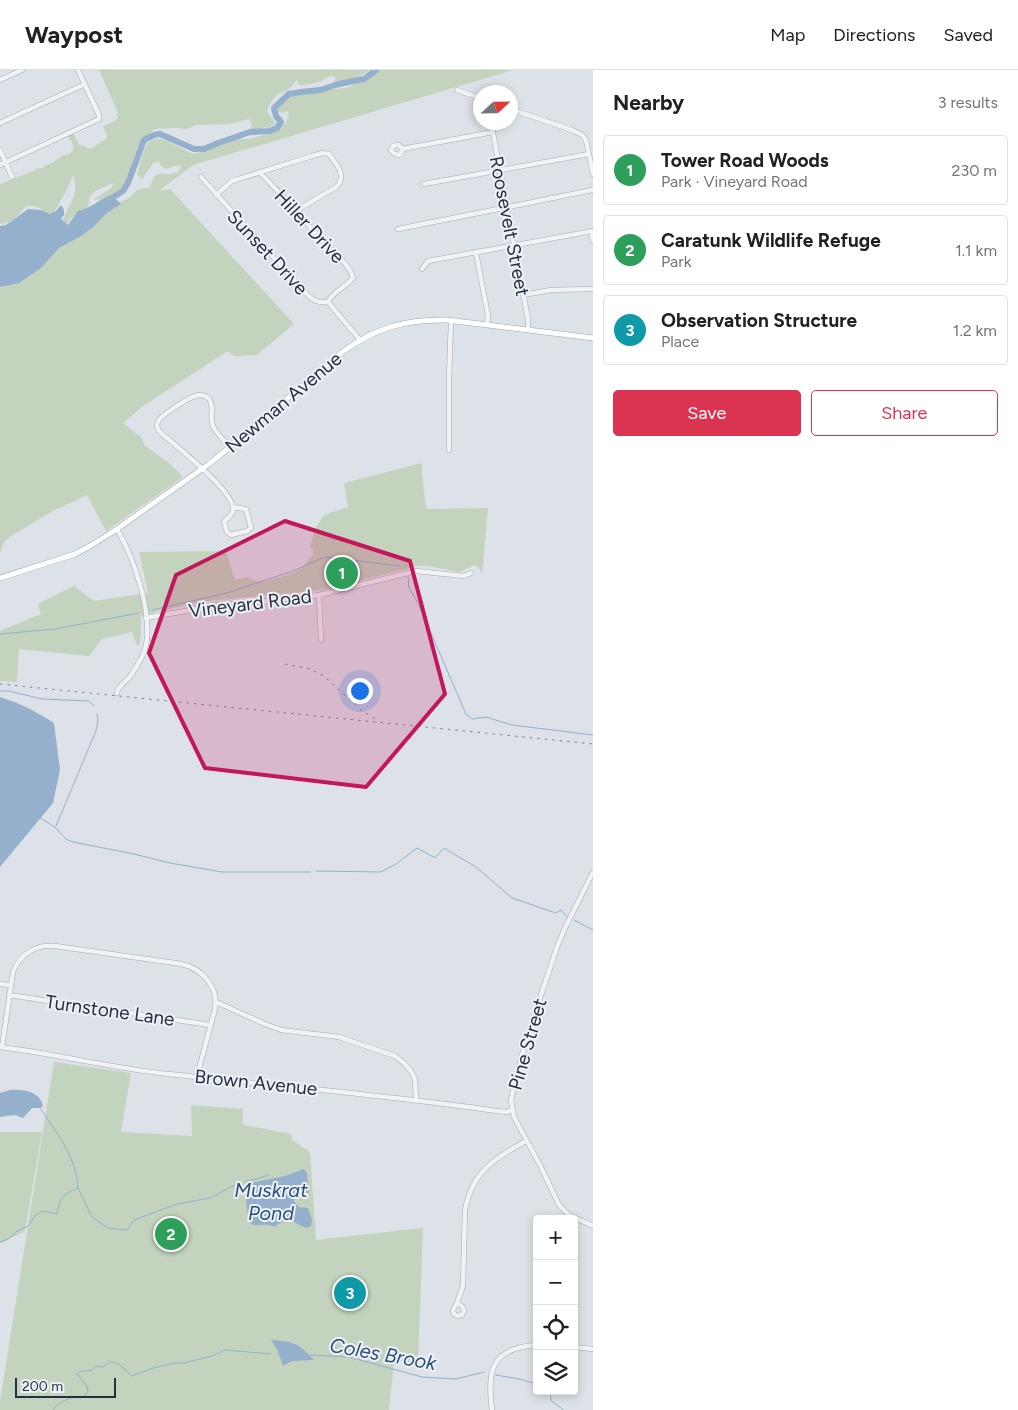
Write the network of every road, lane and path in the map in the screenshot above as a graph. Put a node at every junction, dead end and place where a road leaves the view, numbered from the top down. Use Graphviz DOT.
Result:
graph roads {
  1 [pos="22,70"];
  2 [pos="78,70"];
  3 [pos="0,80"];
  4 [pos="85,84"];
  5 [pos="457,90"];
  6 [pos="473,96"];
  7 [pos="518,112"];
  8 [pos="0,123"];
  9 [pos="492,132"];
  10 [pos="402,149"];
  11 [pos="0,150"];
  12 [pos="589,154"];
  13 [pos="6,162"];
  14 [pos="0,165"];
  15 [pos="500,170"];
  16 [pos="259,172"];
  17 [pos="593,174"];
  18 [pos="12,177"];
  19 [pos="201,177"];
  20 [pos="424,184"];
  21 [pos="593,190"];
  22 [pos="216,195"];
  23 [pos="507,208"];
  24 [pos="296,211"];
  25 [pos="398,229"];
  26 [pos="592,231"];
  27 [pos="593,241"];
  28 [pos="514,246"];
  29 [pos="476,253"];
  30 [pos="422,269"];
  31 [pos="593,289"];
  32 [pos="523,295"];
  33 [pos="328,302"];
  34 [pos="451,320"];
  35 [pos="487,324"];
  36 [pos="528,330"];
  37 [pos="593,338"];
  38 [pos="360,340"];
  39 [pos="230,447"];
  40 [pos="450,450"];
  41 [pos="202,468"];
  42 [pos="233,507"];
  43 [pos="117,529"];
  44 [pos="471,573"];
  45 [pos="0,578"];
  46 [pos="319,594"];
  47 [pos="146,618"];
  48 [pos="321,640"];
  49 [pos="116,692"];
  50 [pos="593,872"];
  51 [pos="0,984"];
  52 [pos="10,985"];
  53 [pos="9,995"];
  54 [pos="216,1002"];
  55 [pos="210,1025"];
  56 [pos="1,1047"];
  57 [pos="197,1076"];
  58 [pos="416,1100"];
  59 [pos="512,1110"];
  60 [pos="526,1141"];
  61 [pos="593,1226"];
  62 [pos="457,1303"];
  63 [pos="533,1346"];
  64 [pos="578,1347"];
  65 [pos="593,1349"];
  66 [pos="492,1410"];
  1 -- 3 [label="street"];
  2 -- 4 [label="street"];
  4 -- 8 [label="street"];
  4 -- 13 [label="street"];
  5 -- 6 [label="street"];
  7 -- 12 [label="street"];
  9 -- 10 [label="street"];
  9 -- 15 [label="street, Roosevelt Street"];
  11 -- 13 [label="street"];
  12 -- 15 [label="street"];
  12 -- 17 [label="street"];
  13 -- 14 [label="street"];
  13 -- 18 [label="street"];
  15 -- 20 [label="street"];
  15 -- 23 [label="street, Roosevelt Street"];
  16 -- 22 [label="street"];
  16 -- 24 [label="street, Hiller Drive"];
  16 -- 24 [label="street"];
  19 -- 22 [label="street, Sunset Drive"];
  21 -- 23 [label="street"];
  22 -- 33 [label="street, Sunset Drive"];
  23 -- 25 [label="street"];
  23 -- 28 [label="street, Roosevelt Street"];
  24 -- 33 [label="street, Hiller Drive"];
  26 -- 27 [label="street"];
  26 -- 28 [label="street"];
  28 -- 29 [label="street"];
  28 -- 32 [label="street, Roosevelt Street"];
  29 -- 30 [label="street"];
  29 -- 35 [label="street"];
  31 -- 32 [label="street"];
  32 -- 36 [label="street, Roosevelt Street"];
  33 -- 38 [label="street, Sunset Drive"];
  34 -- 35 [label="main road, Newman Avenue"];
  34 -- 38 [label="main road, Newman Avenue"];
  34 -- 40 [label="street"];
  35 -- 36 [label="main road, Newman Avenue"];
  36 -- 37 [label="main road, Newman Avenue"];
  38 -- 39 [label="main road, Newman Avenue"];
  39 -- 41 [label="main road, Newman Avenue"];
  39 -- 41 [label="street"];
  41 -- 42 [label="street"];
  41 -- 43 [label="main road, Newman Avenue"];
  42 -- 42 [label="street"];
  43 -- 45 [label="main road, Newman Avenue"];
  43 -- 47 [label="street"];
  44 -- 46 [label="street, Vineyard Road"];
  46 -- 47 [label="street, Vineyard Road"];
  46 -- 48 [label="street"];
  47 -- 49 [label="street"];
  50 -- 59 [label="street, Pine Street"];
  51 -- 52 [label="street"];
  52 -- 53 [label="street"];
  52 -- 54 [label="street"];
  53 -- 55 [label="street, Turnstone Lane"];
  53 -- 56 [label="street"];
  54 -- 55 [label="street"];
  54 -- 58 [label="street"];
  55 -- 57 [label="street"];
  56 -- 57 [label="street, Brown Avenue"];
  57 -- 58 [label="street, Brown Avenue"];
  58 -- 59 [label="street, Brown Avenue"];
  59 -- 60 [label="street, Pine Street"];
  60 -- 61 [label="street, Pine Street"];
  60 -- 62 [label="street"];
  63 -- 66 [label="street"];
  64 -- 65 [label="street"];
}
